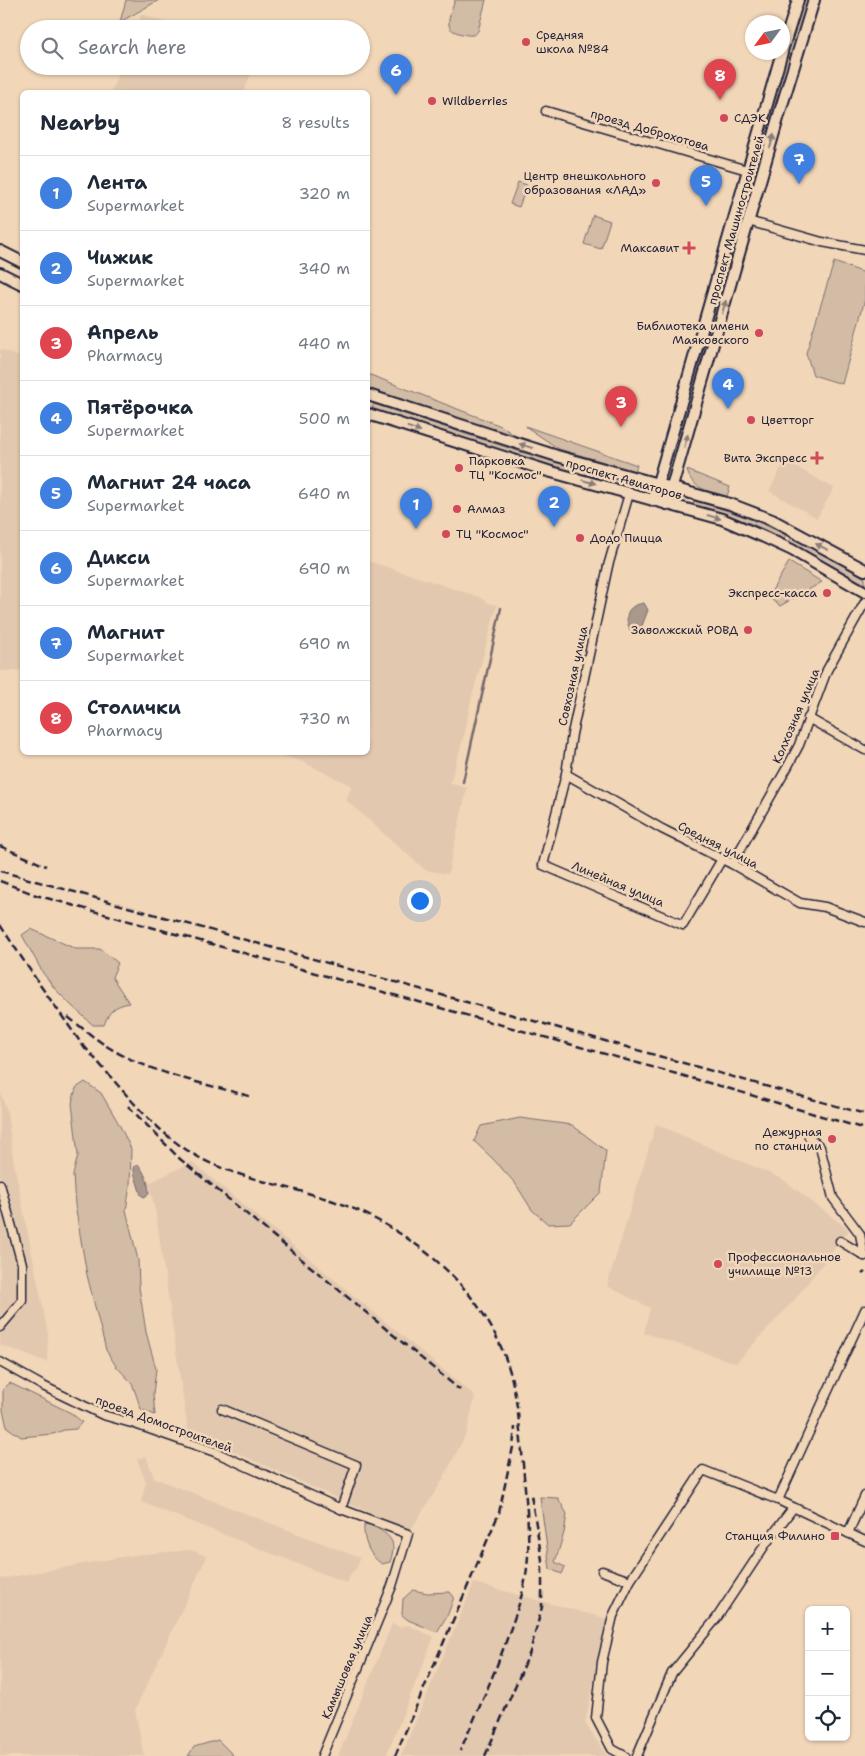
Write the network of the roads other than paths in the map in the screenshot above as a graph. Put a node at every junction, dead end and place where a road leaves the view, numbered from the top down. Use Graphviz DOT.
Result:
graph roads {
  1 [pos="798,0"];
  2 [pos="814,0"];
  3 [pos="790,26"];
  4 [pos="780,60"];
  5 [pos="546,111"];
  6 [pos="747,170"];
  7 [pos="748,221"];
  8 [pos="0,250"];
  9 [pos="865,250"];
  10 [pos="20,261"];
  11 [pos="0,273"];
  12 [pos="20,283"];
  13 [pos="370,396"];
  14 [pos="370,415"];
  15 [pos="657,483"];
  16 [pos="672,488"];
  17 [pos="629,494"];
  18 [pos="653,500"];
  19 [pos="668,504"];
  20 [pos="865,570"];
  21 [pos="865,592"];
  22 [pos="865,602"];
  23 [pos="808,718"];
  24 [pos="865,750"];
  25 [pos="566,774"];
  26 [pos="722,859"];
  27 [pos="732,864"];
  28 [pos="543,865"];
  29 [pos="865,922"];
  30 [pos="809,1137"];
  31 [pos="0,1184"];
  32 [pos="840,1241"];
  33 [pos="864,1256"];
  34 [pos="865,1310"];
  35 [pos="0,1327"];
  36 [pos="0,1362"];
  37 [pos="222,1409"];
  38 [pos="865,1496"];
  39 [pos="778,1500"];
  40 [pos="794,1508"];
  41 [pos="341,1509"];
  42 [pos="848,1533"];
  43 [pos="408,1534"];
  44 [pos="865,1541"];
  45 [pos="602,1570"];
  46 [pos="630,1581"];
  47 [pos="322,1756"];
  48 [pos="625,1756"];
  49 [pos="637,1756"];
  1 -- 3 [label="main road, проспект Машиностроителей"];
  7 -- 2 [label="main road, проспект Машиностроителей, one-way"];
  4 -- 6 [label="main road, проспект Машиностроителей"];
  5 -- 6 [label="street, проезд Доброхотова"];
  6 -- 15 [label="main road, проспект Машиностроителей"];
  7 -- 9 [label="street"];
  16 -- 7 [label="main road, проспект Машиностроителей, one-way"];
  8 -- 10 [label="main road"];
  11 -- 12 [label="main road"];
  15 -- 13 [label="main road, проспект Авиаторов, one-way"];
  14 -- 17 [label="main road, проспект Авиаторов, one-way"];
  15 -- 16 [label="main road, проспект Авиаторов"];
  15 -- 18 [label="main road, проспект Машиностроителей"];
  16 -- 19 [label="main road, проспект Машиностроителей"];
  20 -- 16 [label="main road, проспект Авиаторов, one-way"];
  17 -- 18 [label="main road, проспект Авиаторов"];
  17 -- 25 [label="street, Совхозная улица"];
  18 -- 19 [label="main road, проспект Авиаторов"];
  19 -- 21 [label="main road, проспект Авиаторов, one-way"];
  22 -- 23 [label="street, Колхозная улица"];
  23 -- 24 [label="street"];
  23 -- 27 [label="street, Колхозная улица"];
  25 -- 26 [label="street, Средняя улица"];
  25 -- 28 [label="street, Совхозная улица"];
  26 -- 27 [label="street, Средняя улица"];
  26 -- 28 [label="street, Линейная улица"];
  27 -- 29 [label="street, Средняя улица"];
  30 -- 33 [label="street"];
  31 -- 35 [label="street"];
  32 -- 33 [label="street"];
  34 -- 39 [label="street"];
  36 -- 41 [label="street, проезд Домостроителей"];
  37 -- 41 [label="street"];
  38 -- 42 [label="street"];
  39 -- 40 [label="street"];
  39 -- 46 [label="street"];
  40 -- 42 [label="street"];
  40 -- 49 [label="street"];
  41 -- 43 [label="street, проезд Домостроителей"];
  42 -- 44 [label="street"];
  43 -- 47 [label="street, Камышовая улица"];
  45 -- 46 [label="street"];
  46 -- 48 [label="street"];
}
